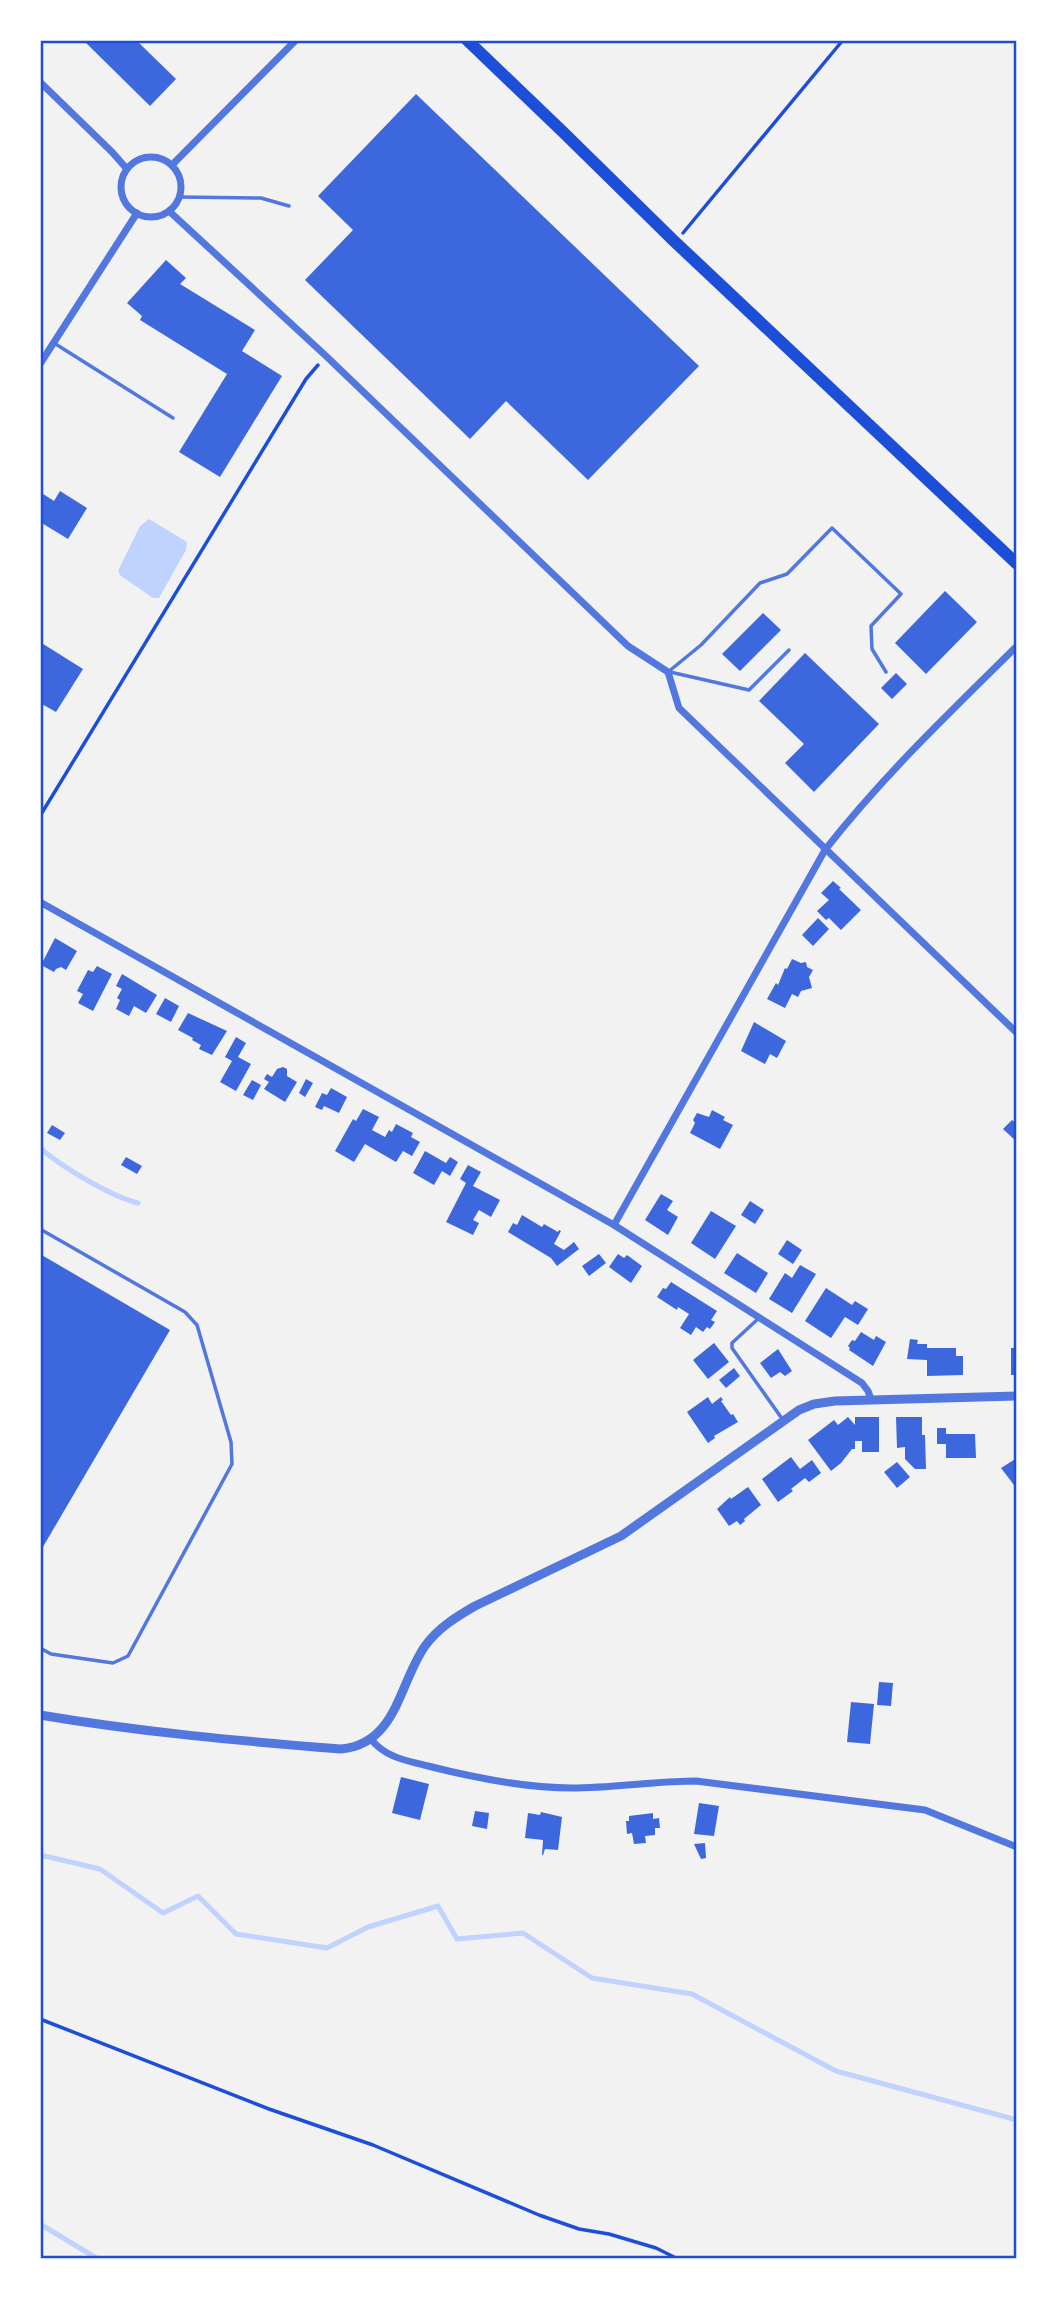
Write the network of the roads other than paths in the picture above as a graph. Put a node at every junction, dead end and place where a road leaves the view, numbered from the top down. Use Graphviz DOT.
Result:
graph roads {
  1 [pos="296,40"];
  2 [pos="467,40"];
  3 [pos="40,82"];
  4 [pos="172,165"];
  5 [pos="127,169"];
  6 [pos="179,197"];
  7 [pos="289,206"];
  8 [pos="169,211"];
  9 [pos="137,213"];
  10 [pos="53,342"];
  11 [pos="40,363"];
  12 [pos="173,418"];
  13 [pos="1017,564"];
  14 [pos="1017,646"];
  15 [pos="789,650"];
  16 [pos="668,671"];
  17 [pos="886,672"];
  18 [pos="825,850"];
  19 [pos="40,902"];
  20 [pos="1017,1034"];
  21 [pos="614,1225"];
  22 [pos="40,1229"];
  23 [pos="759,1318"];
  24 [pos="1017,1396"];
  25 [pos="871,1399"];
  26 [pos="783,1420"];
  27 [pos="40,1648"];
  28 [pos="40,1715"];
  29 [pos="371,1739"];
  30 [pos="1017,1846"];
  1 -- 4 [label="street"];
  2 -- 13 [label="main road"];
  3 -- 5 [label="street"];
  4 -- 5 [label="street"];
  4 -- 6 [label="street"];
  5 -- 9 [label="street"];
  6 -- 7 [label="lane"];
  6 -- 8 [label="street"];
  8 -- 9 [label="street"];
  8 -- 16 [label="street"];
  9 -- 10 [label="street"];
  10 -- 11 [label="street"];
  10 -- 12 [label="lane"];
  14 -- 18 [label="street"];
  15 -- 16 [label="lane"];
  16 -- 17 [label="lane"];
  16 -- 18 [label="street"];
  18 -- 20 [label="street"];
  18 -- 21 [label="street"];
  19 -- 21 [label="street"];
  21 -- 23 [label="street"];
  22 -- 27 [label="lane"];
  23 -- 25 [label="street"];
  23 -- 26 [label="lane"];
  24 -- 25 [label="street"];
  25 -- 26 [label="street"];
  26 -- 29 [label="street"];
  28 -- 29 [label="street"];
  29 -- 30 [label="street"];
}
